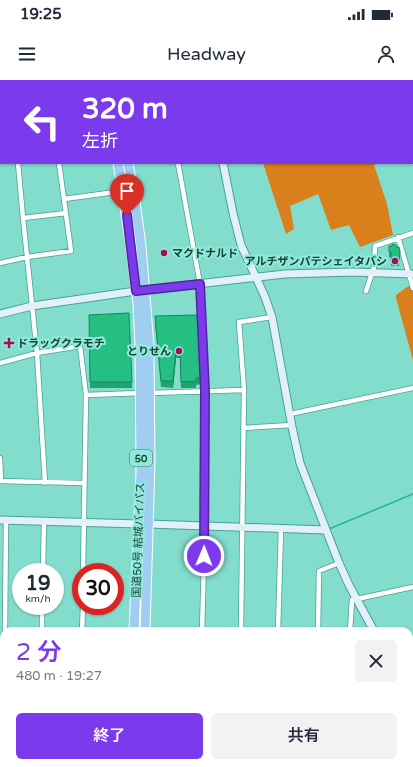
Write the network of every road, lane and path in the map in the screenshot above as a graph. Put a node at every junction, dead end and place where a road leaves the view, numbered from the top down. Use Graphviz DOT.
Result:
graph roads {
  1 [pos="18,164"];
  2 [pos="58,164"];
  3 [pos="118,164"];
  4 [pos="128,164"];
  5 [pos="178,164"];
  6 [pos="223,164"];
  7 [pos="123,191"];
  8 [pos="64,199"];
  9 [pos="66,213"];
  10 [pos="23,218"];
  11 [pos="413,233"];
  12 [pos="398,237"];
  13 [pos="27,257"];
  14 [pos="0,263"];
  15 [pos="372,273"];
  16 [pos="411,274"];
  17 [pos="255,278"];
  18 [pos="200,284"];
  19 [pos="413,288"];
  20 [pos="141,291"];
  21 [pos="366,291"];
  22 [pos="32,306"];
  23 [pos="0,314"];
  24 [pos="272,317"];
  25 [pos="37,353"];
  26 [pos="0,362"];
  27 [pos="413,388"];
  28 [pos="244,390"];
  29 [pos="205,391"];
  30 [pos="145,393"];
  31 [pos="86,395"];
  32 [pos="290,414"];
  33 [pos="292,425"];
  34 [pos="243,428"];
  35 [pos="0,458"];
  36 [pos="1,481"];
  37 [pos="45,483"];
  38 [pos="84,484"];
  39 [pos="3,520"];
  40 [pos="44,521"];
  41 [pos="84,522"];
  42 [pos="143,524"];
  43 [pos="205,527"];
  44 [pos="242,528"];
  45 [pos="281,529"];
  46 [pos="326,530"];
  47 [pos="43,563"];
  48 [pos="83,563"];
  49 [pos="339,563"];
  50 [pos="413,587"];
  51 [pos="356,598"];
  52 [pos="42,615"];
  53 [pos="83,615"];
  54 [pos="4,627"];
  55 [pos="42,627"];
  56 [pos="82,627"];
  57 [pos="134,627"];
  58 [pos="145,627"];
  59 [pos="202,627"];
  60 [pos="241,627"];
  61 [pos="278,627"];
  62 [pos="318,627"];
  63 [pos="350,627"];
  64 [pos="372,627"];
  1 -- 10 [label="street"];
  2 -- 8 [label="street"];
  3 -- 7 [label="highway, 国道50号 結城バイパス / 50"];
  4 -- 20 [label="highway, 国道50号 結城バイパス / 50"];
  5 -- 18 [label="street"];
  6 -- 17 [label="street"];
  7 -- 8 [label="street"];
  7 -- 20 [label="highway, 国道50号 結城バイパス / 50"];
  8 -- 9 [label="street"];
  9 -- 10 [label="street"];
  9 -- 13 [label="street"];
  10 -- 13 [label="street"];
  11 -- 12 [label="street"];
  12 -- 15 [label="street"];
  12 -- 16 [label="street"];
  13 -- 14 [label="street"];
  13 -- 22 [label="street"];
  15 -- 16 [label="street"];
  15 -- 17 [label="street"];
  15 -- 21 [label="street"];
  16 -- 19 [label="street"];
  17 -- 18 [label="street"];
  17 -- 24 [label="street"];
  18 -- 20 [label="street"];
  18 -- 29 [label="street"];
  20 -- 22 [label="street"];
  20 -- 30 [label="highway, 国道50号 結城バイパス / 50"];
  22 -- 23 [label="street"];
  22 -- 25 [label="street"];
  24 -- 28 [label="street"];
  24 -- 32 [label="street"];
  25 -- 26 [label="street"];
  25 -- 31 [label="street"];
  25 -- 37 [label="street"];
  27 -- 32 [label="street"];
  28 -- 29 [label="street"];
  28 -- 34 [label="street"];
  29 -- 30 [label="street"];
  29 -- 43 [label="street"];
  30 -- 31 [label="street"];
  30 -- 42 [label="highway, 国道50号 結城バイパス / 50"];
  31 -- 38 [label="street"];
  32 -- 33 [label="street"];
  33 -- 34 [label="street"];
  33 -- 46 [label="street"];
  34 -- 44 [label="street"];
  35 -- 36 [label="street"];
  36 -- 37 [label="street"];
  37 -- 38 [label="street"];
  38 -- 41 [label="street"];
  39 -- 40 [label="street"];
  39 -- 54 [label="street"];
  40 -- 41 [label="street"];
  40 -- 47 [label="street"];
  41 -- 42 [label="street"];
  41 -- 48 [label="street"];
  42 -- 43 [label="street"];
  42 -- 57 [label="highway, 国道50号 結城バイパス / 50"];
  42 -- 58 [label="highway, 国道50号 結城バイパス / 50"];
  43 -- 44 [label="street"];
  43 -- 59 [label="street"];
  44 -- 45 [label="street"];
  44 -- 60 [label="street"];
  45 -- 46 [label="street"];
  45 -- 61 [label="street"];
  46 -- 49 [label="street"];
  49 -- 51 [label="street"];
  49 -- 62 [label="street"];
  50 -- 51 [label="street"];
  51 -- 63 [label="street"];
  51 -- 64 [label="street"];
  52 -- 55 [label="street"];
  53 -- 56 [label="street"];
}
